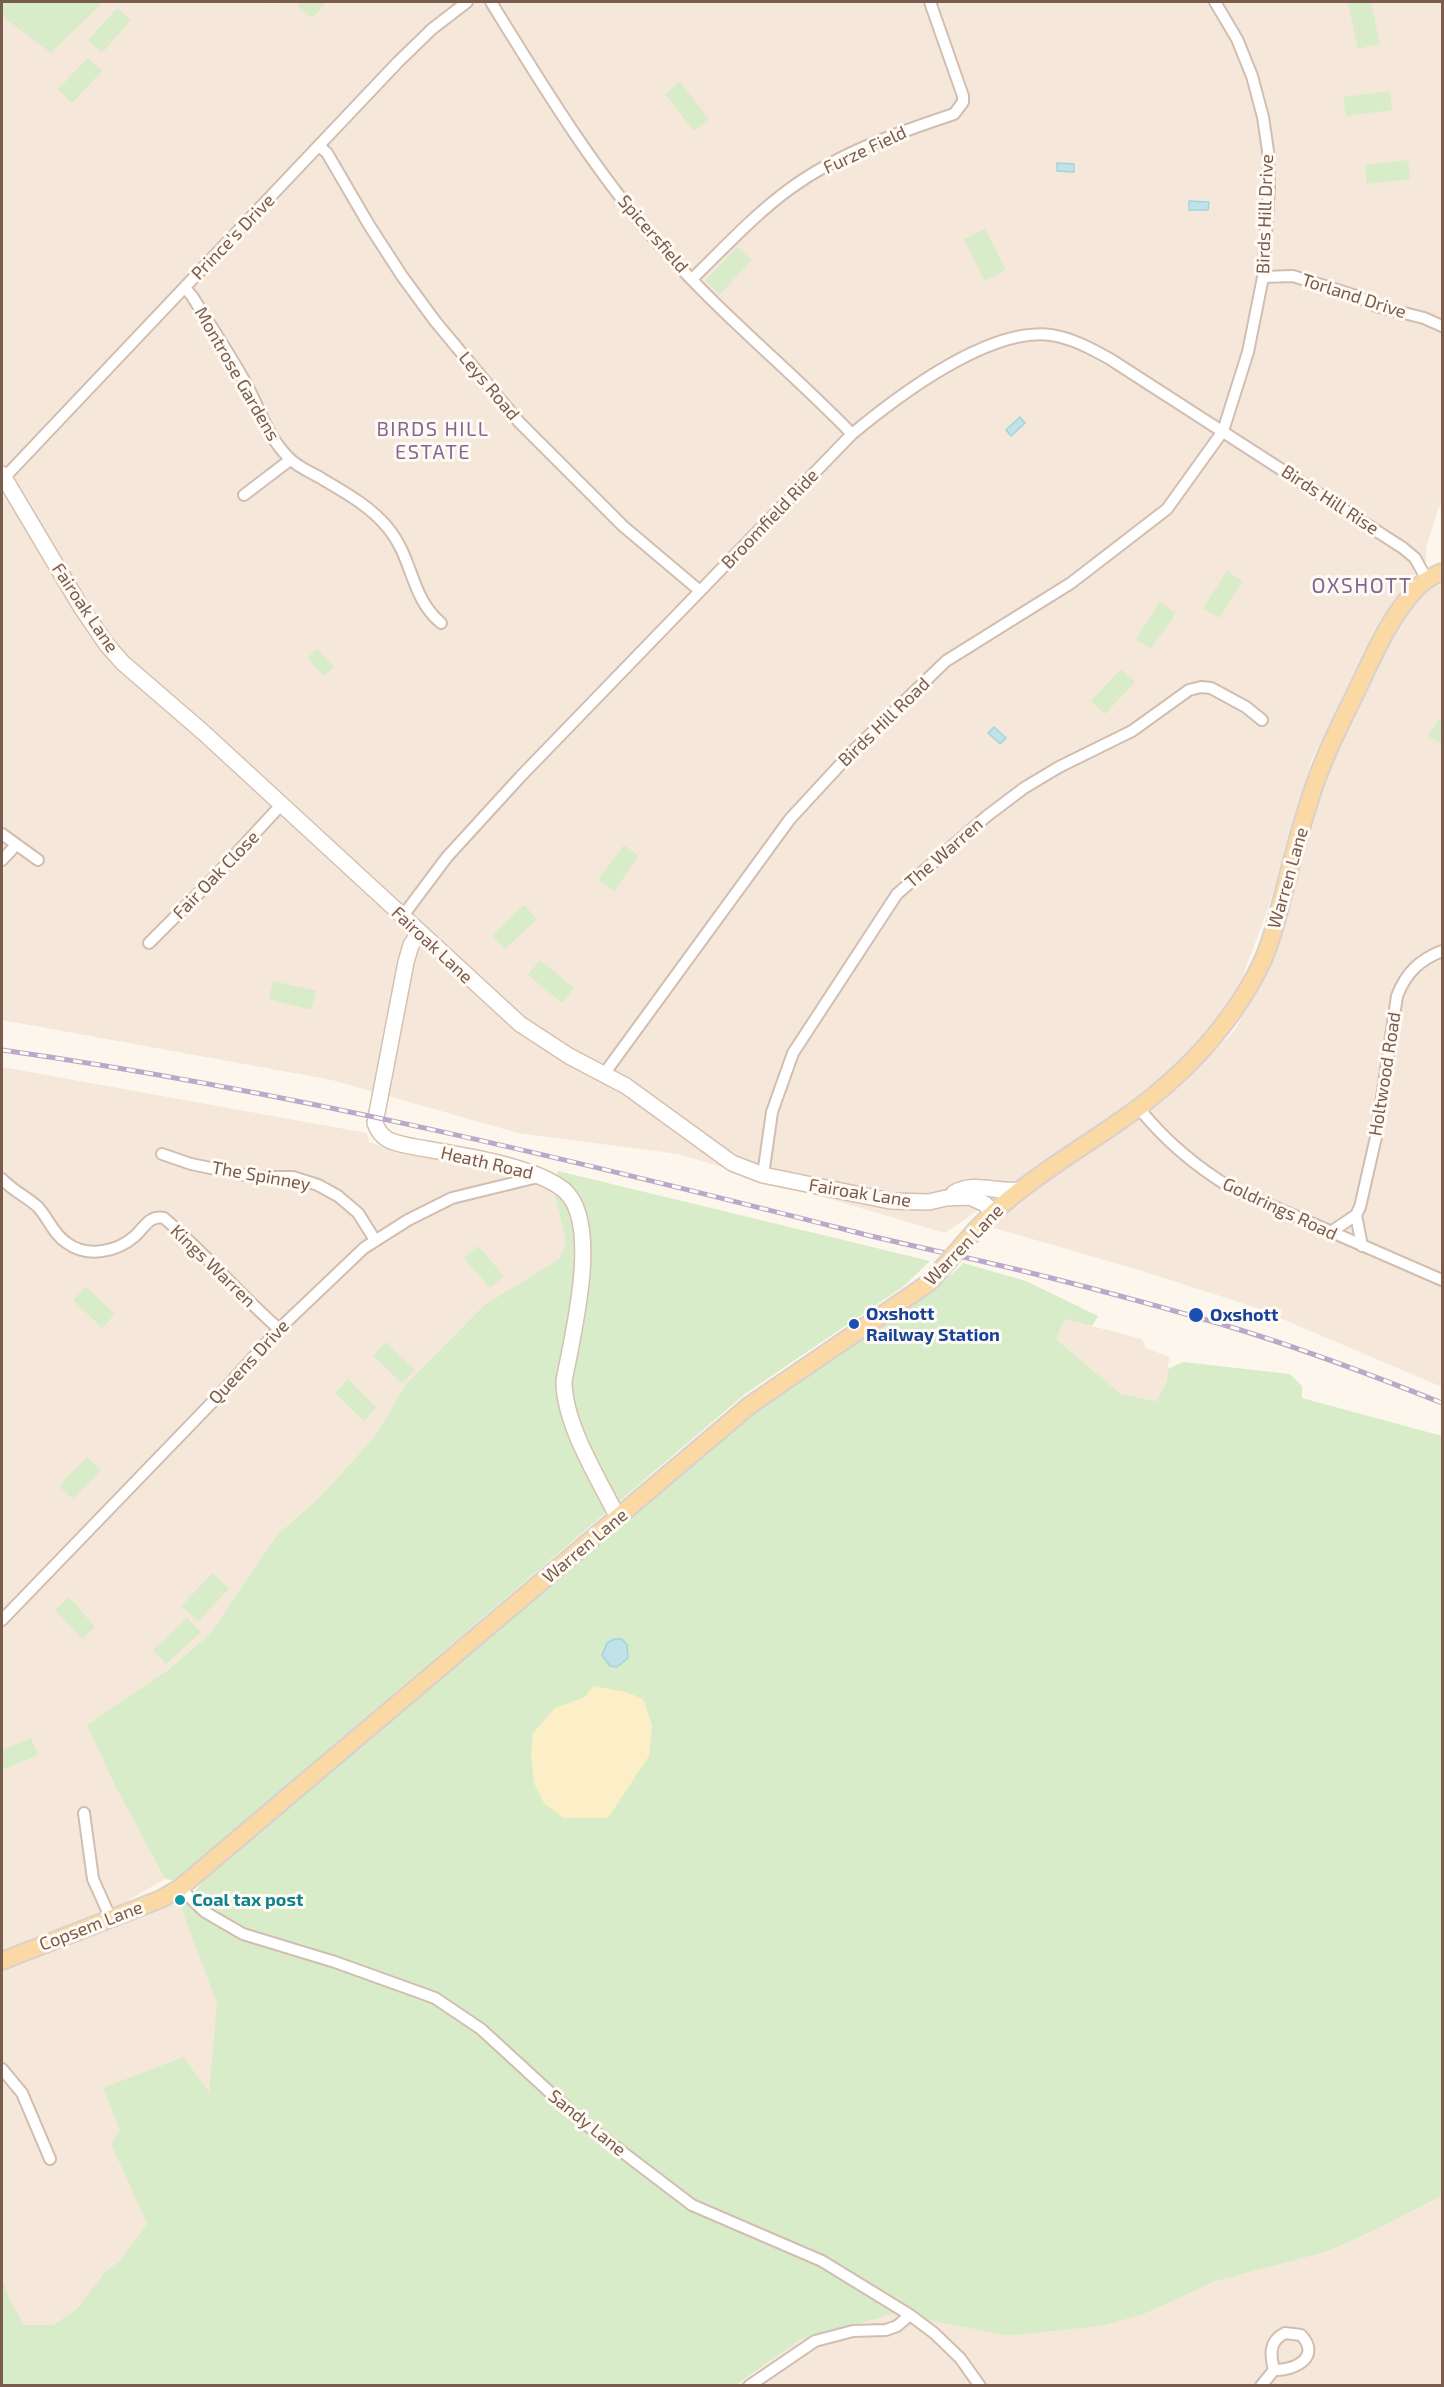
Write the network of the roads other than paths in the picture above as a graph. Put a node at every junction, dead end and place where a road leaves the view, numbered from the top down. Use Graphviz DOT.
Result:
graph roads {
  1 [pos="466,2"];
  2 [pos="491,2"];
  3 [pos="930,2"];
  4 [pos="1215,2"];
  5 [pos="319,146"];
  6 [pos="1263,276"];
  7 [pos="692,279"];
  8 [pos="184,288"];
  9 [pos="1443,326"];
  10 [pos="1223,431"];
  11 [pos="852,435"];
  12 [pos="290,460"];
  13 [pos="3,476"];
  14 [pos="244,495"];
  15 [pos="1443,572"];
  16 [pos="1427,580"];
  17 [pos="700,591"];
  18 [pos="441,623"];
  19 [pos="1262,720"];
  20 [pos="281,805"];
  21 [pos="2,834"];
  22 [pos="16,844"];
  23 [pos="2,860"];
  24 [pos="38,860"];
  25 [pos="402,917"];
  26 [pos="418,933"];
  27 [pos="149,944"];
  28 [pos="1443,951"];
  29 [pos="604,1074"];
  30 [pos="1138,1107"];
  31 [pos="162,1154"];
  32 [pos="763,1175"];
  33 [pos="542,1176"];
  34 [pos="2,1179"];
  35 [pos="1019,1190"];
  36 [pos="946,1198"];
  37 [pos="993,1213"];
  38 [pos="1356,1215"];
  39 [pos="1331,1232"];
  40 [pos="375,1239"];
  41 [pos="1362,1246"];
  42 [pos="1443,1281"];
  43 [pos="279,1329"];
  44 [pos="618,1518"];
  45 [pos="2,1620"];
  46 [pos="84,1813"];
  47 [pos="180,1888"];
  48 [pos="111,1919"];
  49 [pos="2,1961"];
  50 [pos="2,2069"];
  51 [pos="50,2160"];
  52 [pos="910,2315"];
  53 [pos="1274,2370"];
  54 [pos="749,2385"];
  55 [pos="980,2385"];
  56 [pos="1260,2385"];
  1 -- 5 [label="street, Prince's Drive"];
  2 -- 7 [label="street, Spicersfield"];
  3 -- 7 [label="street, Furze Field"];
  4 -- 6 [label="street, Birds Hill Drive"];
  5 -- 8 [label="street, Prince's Drive"];
  5 -- 17 [label="street, Leys Road"];
  6 -- 9 [label="street, Torland Drive"];
  6 -- 10 [label="street, Birds Hill Drive"];
  7 -- 11 [label="street, Spicersfield"];
  8 -- 12 [label="street, Montrose Gardens"];
  8 -- 13 [label="street, Prince's Drive"];
  10 -- 11 [label="street, Broomfield Ride"];
  10 -- 16 [label="street, Birds Hill Rise"];
  10 -- 29 [label="street, Birds Hill Road"];
  11 -- 17 [label="street, Broomfield Ride"];
  12 -- 14 [label="street, Montrose Gardens"];
  12 -- 18 [label="street, Montrose Gardens"];
  13 -- 20 [label="main road, Fairoak Lane"];
  15 -- 16 [label="main road, Warren Lane"];
  16 -- 30 [label="main road, Warren Lane"];
  17 -- 25 [label="street, Broomfield Ride"];
  19 -- 32 [label="street, The Warren"];
  20 -- 25 [label="main road, Fairoak Lane"];
  20 -- 27 [label="street, Fair Oak Close"];
  21 -- 22 [label="street"];
  22 -- 23 [label="street"];
  22 -- 24 [label="street"];
  25 -- 26 [label="main road, Fairoak Lane"];
  26 -- 29 [label="main road, Fairoak Lane"];
  26 -- 33 [label="main road, Heath Road"];
  28 -- 38 [label="street, Holtwood Road"];
  29 -- 32 [label="main road, Fairoak Lane"];
  30 -- 35 [label="main road, Warren Lane"];
  30 -- 39 [label="street, Goldrings Road"];
  31 -- 40 [label="street, The Spinney"];
  32 -- 36 [label="main road, Fairoak Lane"];
  33 -- 40 [label="street, Queens Drive"];
  33 -- 44 [label="main road, Heath Road"];
  34 -- 43 [label="street, Kings Warren"];
  35 -- 36 [label="main road"];
  35 -- 37 [label="main road, Warren Lane"];
  36 -- 37 [label="main road, Fairoak Lane"];
  37 -- 44 [label="main road, Warren Lane, bridge"];
  38 -- 39 [label="street"];
  38 -- 41 [label="street, Holtwood Road"];
  39 -- 41 [label="street, Goldrings Road"];
  40 -- 43 [label="street, Queens Drive"];
  41 -- 42 [label="street, Goldrings Road"];
  43 -- 45 [label="street, Queens Drive"];
  44 -- 47 [label="main road, Warren Lane"];
  46 -- 48 [label="street"];
  47 -- 48 [label="main road, Copsem Lane"];
  47 -- 52 [label="street, Sandy Lane"];
  48 -- 49 [label="main road, Copsem Lane"];
  50 -- 51 [label="street"];
  52 -- 54 [label="street"];
  52 -- 55 [label="street, Sandy Lane"];
  53 -- 56 [label="street"];
}
